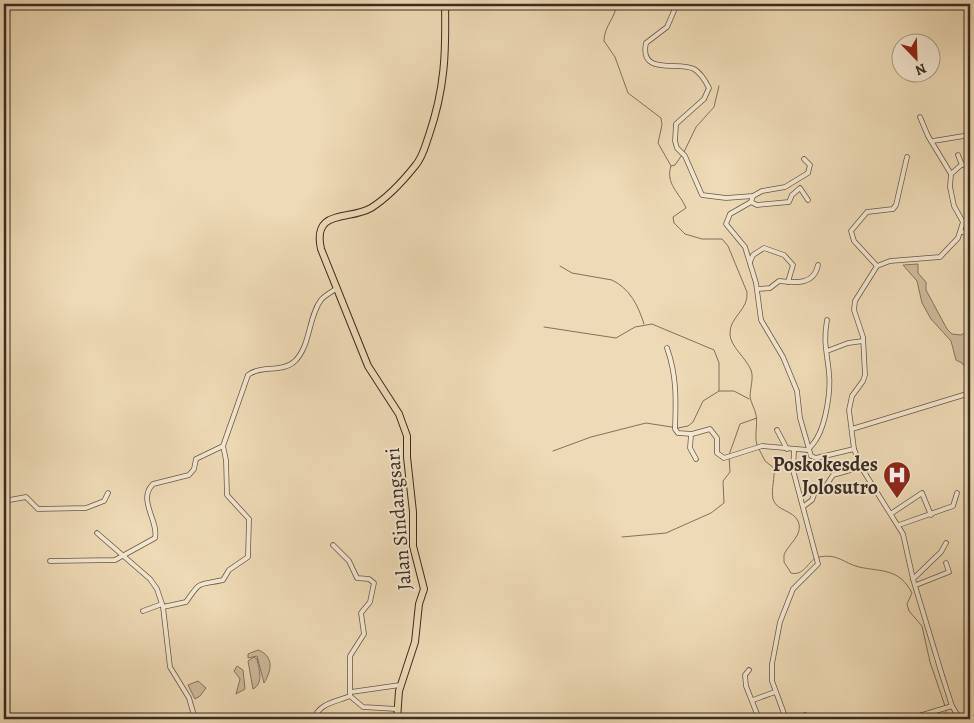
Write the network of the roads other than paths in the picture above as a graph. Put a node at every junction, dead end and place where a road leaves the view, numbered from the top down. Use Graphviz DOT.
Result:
graph roads {
  1 [pos="446,4"];
  2 [pos="677,4"];
  3 [pos="920,117"];
  4 [pos="970,135"];
  5 [pos="933,141"];
  6 [pos="958,155"];
  7 [pos="907,157"];
  8 [pos="804,159"];
  9 [pos="970,162"];
  10 [pos="962,165"];
  11 [pos="951,174"];
  12 [pos="752,196"];
  13 [pos="808,200"];
  14 [pos="751,202"];
  15 [pos="962,232"];
  16 [pos="970,234"];
  17 [pos="750,262"];
  18 [pos="818,265"];
  19 [pos="877,266"];
  20 [pos="788,282"];
  21 [pos="337,288"];
  22 [pos="758,290"];
  23 [pos="827,320"];
  24 [pos="863,342"];
  25 [pos="667,348"];
  26 [pos="827,351"];
  27 [pos="970,393"];
  28 [pos="852,429"];
  29 [pos="777,430"];
  30 [pos="691,434"];
  31 [pos="223,446"];
  32 [pos="787,449"];
  33 [pos="854,449"];
  34 [pos="794,450"];
  35 [pos="808,450"];
  36 [pos="696,460"];
  37 [pos="861,467"];
  38 [pos="108,493"];
  39 [pos="957,493"];
  40 [pos="4,500"];
  41 [pos="804,506"];
  42 [pos="892,513"];
  43 [pos="931,515"];
  44 [pos="899,525"];
  45 [pos="97,533"];
  46 [pos="946,543"];
  47 [pos="333,545"];
  48 [pos="124,556"];
  49 [pos="50,561"];
  50 [pos="946,562"];
  51 [pos="914,579"];
  52 [pos="916,585"];
  53 [pos="163,605"];
  54 [pos="143,611"];
  55 [pos="749,670"];
  56 [pos="400,685"];
  57 [pos="775,692"];
  58 [pos="351,694"];
  59 [pos="752,700"];
  60 [pos="951,706"];
  61 [pos="397,709"];
  62 [pos="805,715"];
  63 [pos="196,719"];
  64 [pos="314,719"];
  65 [pos="396,719"];
  66 [pos="759,719"];
  67 [pos="786,719"];
  68 [pos="794,719"];
  69 [pos="909,719"];
  70 [pos="960,719"];
  1 -- 21 [label="main road, Jalan Sindangsari"];
  2 -- 12 [label="street"];
  3 -- 5 [label="street"];
  4 -- 5 [label="street"];
  5 -- 11 [label="street"];
  6 -- 10 [label="street"];
  7 -- 19 [label="street"];
  8 -- 12 [label="street"];
  9 -- 10 [label="street"];
  10 -- 11 [label="street"];
  11 -- 15 [label="street"];
  12 -- 14 [label="street"];
  13 -- 14 [label="street"];
  14 -- 17 [label="street"];
  15 -- 16 [label="street"];
  15 -- 19 [label="street"];
  17 -- 20 [label="street"];
  17 -- 22 [label="street"];
  18 -- 20 [label="street"];
  19 -- 24 [label="street"];
  20 -- 22 [label="street"];
  21 -- 31 [label="street"];
  21 -- 56 [label="main road, Jalan Sindangsari"];
  22 -- 35 [label="street"];
  23 -- 26 [label="street"];
  24 -- 26 [label="street"];
  24 -- 28 [label="street"];
  25 -- 30 [label="street"];
  26 -- 35 [label="street"];
  27 -- 28 [label="street"];
  28 -- 33 [label="street"];
  29 -- 32 [label="street"];
  30 -- 32 [label="street"];
  30 -- 36 [label="street"];
  31 -- 48 [label="street"];
  31 -- 53 [label="street"];
  32 -- 34 [label="street"];
  33 -- 35 [label="street"];
  33 -- 37 [label="street"];
  34 -- 35 [label="street"];
  34 -- 41 [label="street"];
  37 -- 41 [label="street"];
  37 -- 42 [label="street"];
  38 -- 40 [label="street"];
  39 -- 43 [label="street"];
  41 -- 57 [label="street"];
  42 -- 43 [label="street"];
  42 -- 44 [label="street"];
  43 -- 44 [label="street"];
  44 -- 51 [label="street"];
  45 -- 48 [label="street"];
  46 -- 51 [label="street"];
  47 -- 58 [label="street"];
  48 -- 49 [label="street"];
  48 -- 53 [label="street"];
  50 -- 52 [label="street"];
  51 -- 52 [label="street"];
  52 -- 60 [label="street"];
  53 -- 54 [label="street"];
  53 -- 63 [label="street"];
  55 -- 59 [label="street"];
  56 -- 58 [label="street"];
  56 -- 61 [label="main road, Jalan Sindangsari"];
  57 -- 59 [label="street"];
  57 -- 67 [label="street"];
  58 -- 61 [label="street"];
  58 -- 64 [label="street"];
  59 -- 66 [label="street"];
  60 -- 69 [label="street"];
  60 -- 70 [label="street"];
  61 -- 65 [label="main road, Jalan Sindangsari"];
  62 -- 68 [label="street"];
}
